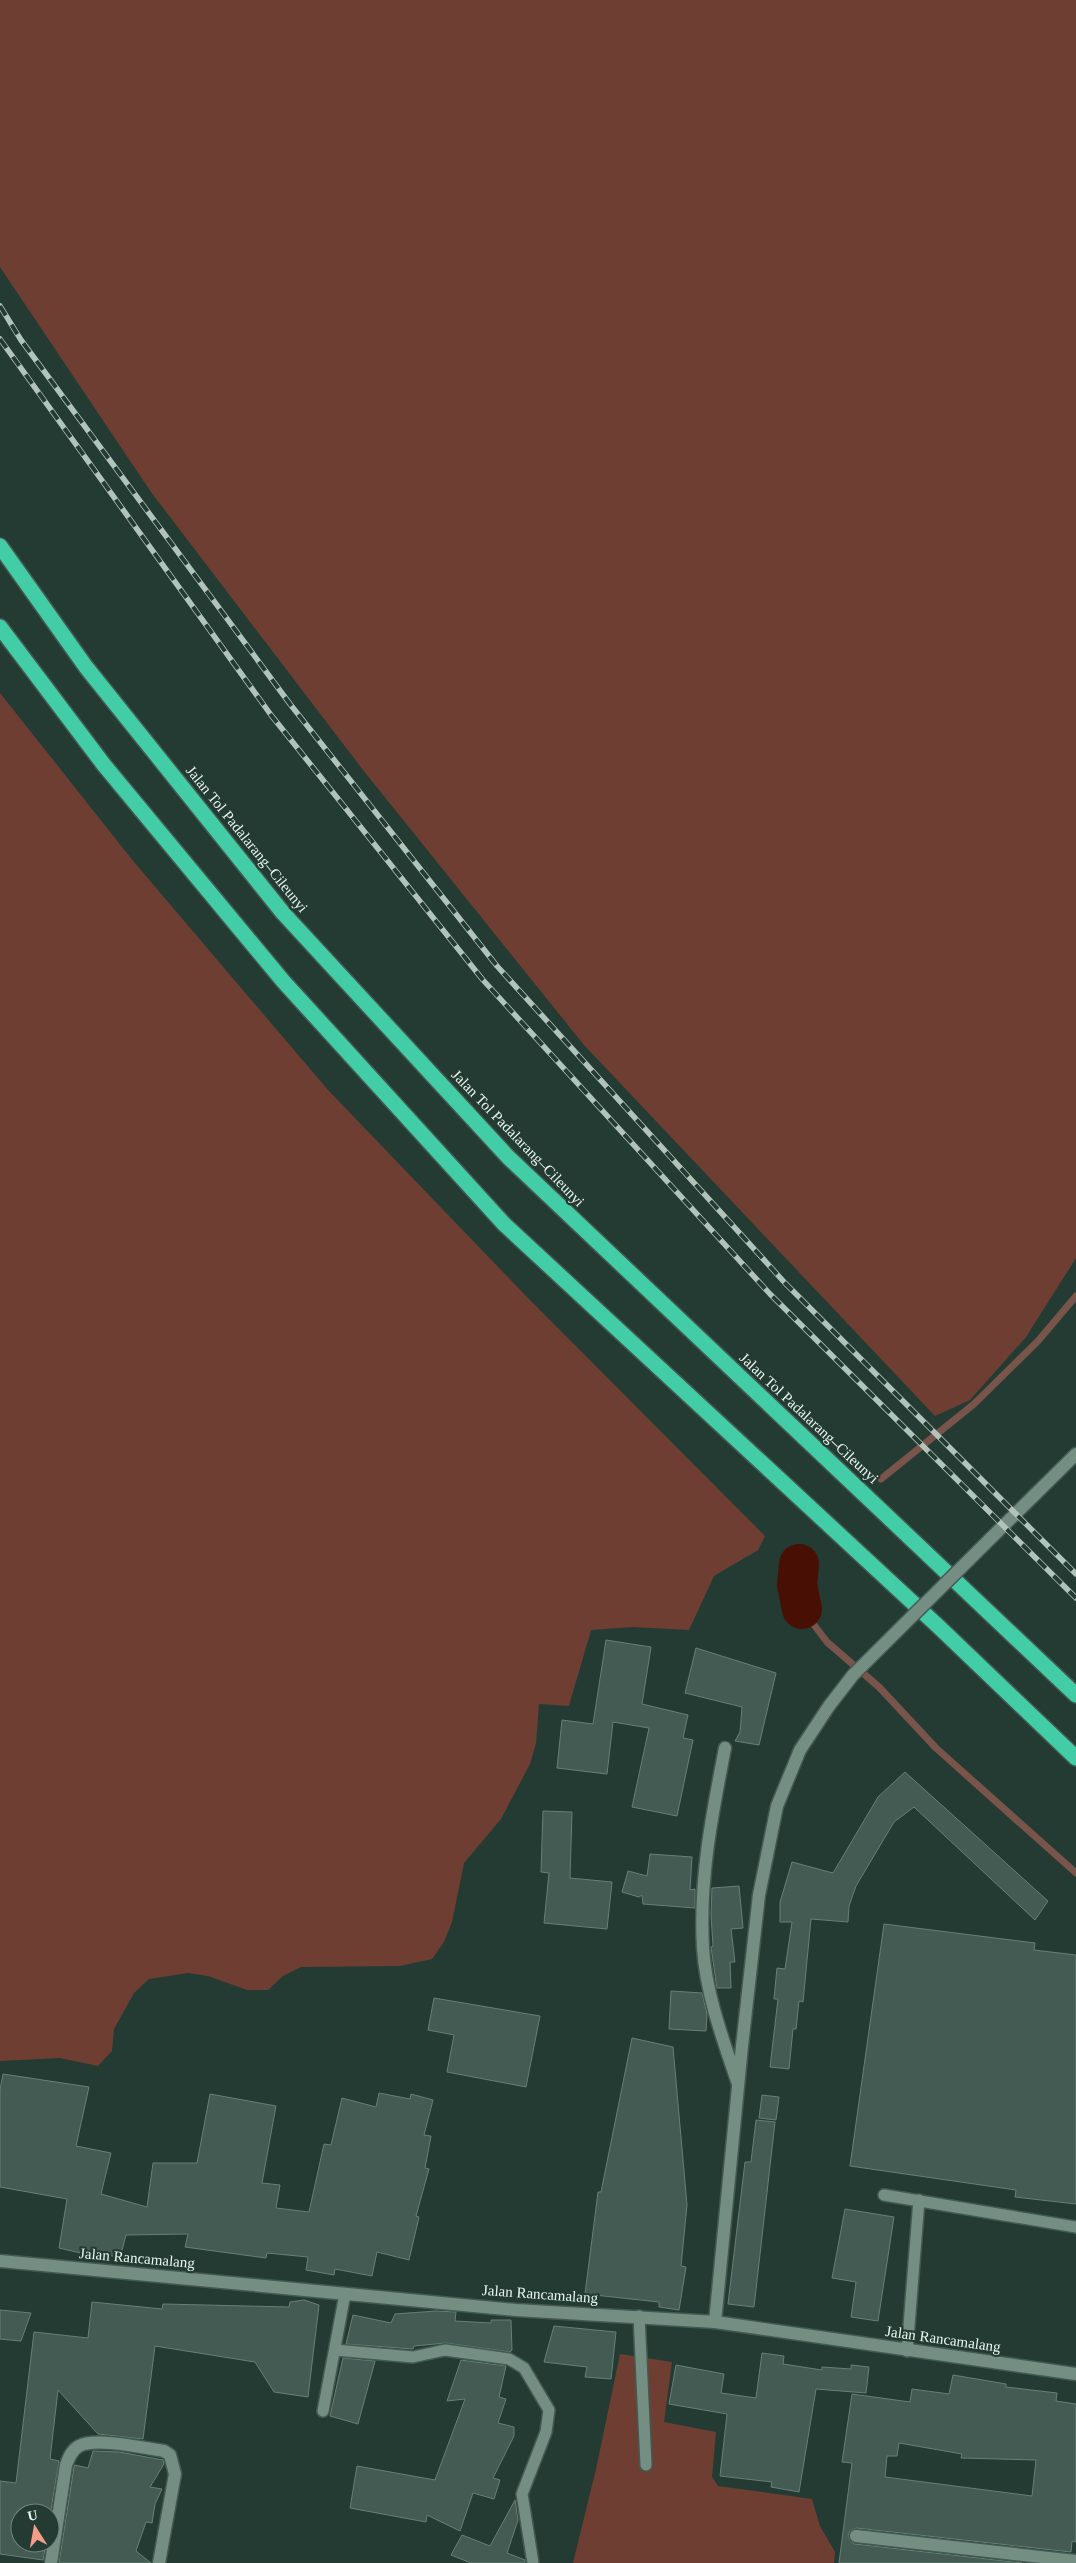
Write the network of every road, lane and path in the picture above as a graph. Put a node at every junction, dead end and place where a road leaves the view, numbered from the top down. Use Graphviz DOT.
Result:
graph roads {
  1 [pos="0,546"];
  2 [pos="0,627"];
  3 [pos="1076,1454"];
  4 [pos="1076,1695"];
  5 [pos="725,1748"];
  6 [pos="1076,1758"];
  7 [pos="738,2084"];
  8 [pos="884,2195"];
  9 [pos="919,2200"];
  10 [pos="1076,2227"];
  11 [pos="0,2261"];
  12 [pos="345,2294"];
  13 [pos="639,2316"];
  14 [pos="715,2322"];
  15 [pos="335,2350"];
  16 [pos="907,2351"];
  17 [pos="1076,2374"];
  18 [pos="323,2411"];
  19 [pos="646,2465"];
  20 [pos="856,2536"];
  21 [pos="1076,2561"];
  22 [pos="51,2563"];
  23 [pos="159,2563"];
  24 [pos="533,2563"];
  1 -- 4 [label="highway, Jalan Tol Padalarang–Cileunyi"];
  2 -- 6 [label="highway"];
  3 -- 7 [label="street, bridge"];
  5 -- 7 [label="street"];
  7 -- 14 [label="street"];
  8 -- 9 [label="lane"];
  9 -- 10 [label="lane"];
  9 -- 16 [label="lane"];
  11 -- 12 [label="street, Jalan Rancamalang"];
  12 -- 13 [label="street, Jalan Rancamalang"];
  12 -- 15 [label="lane"];
  13 -- 14 [label="street, Jalan Rancamalang"];
  13 -- 19 [label="lane"];
  14 -- 16 [label="street, Jalan Rancamalang"];
  15 -- 18 [label="lane"];
  15 -- 24 [label="lane"];
  16 -- 17 [label="street, Jalan Rancamalang"];
  20 -- 21 [label="street"];
  22 -- 23 [label="street"];
}
